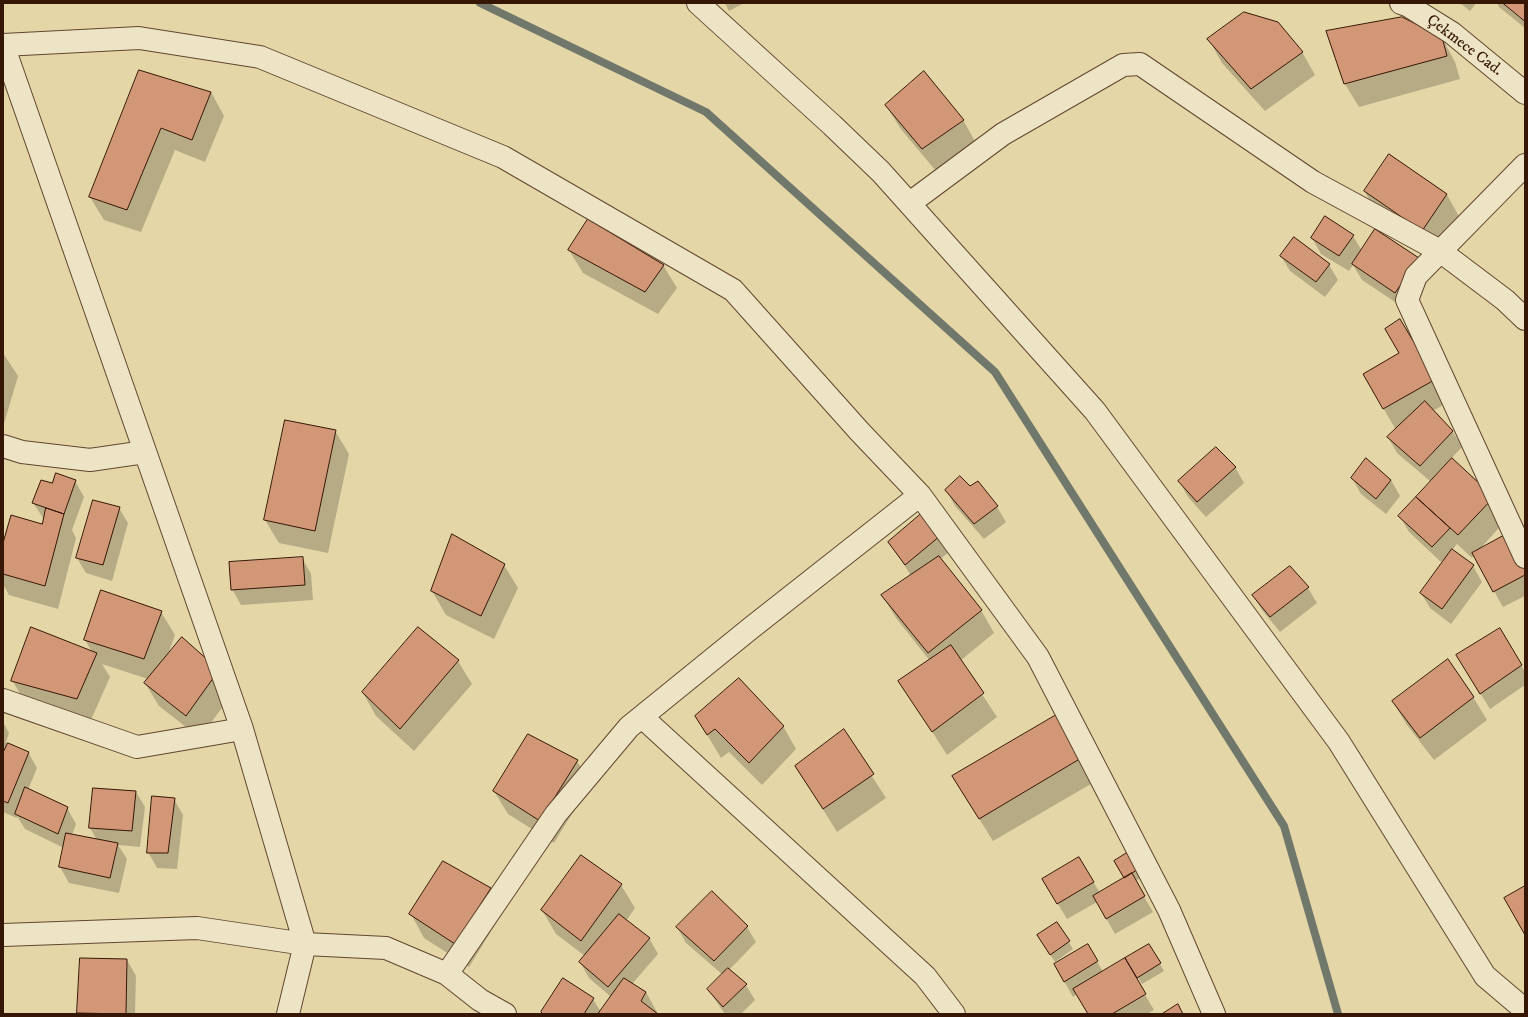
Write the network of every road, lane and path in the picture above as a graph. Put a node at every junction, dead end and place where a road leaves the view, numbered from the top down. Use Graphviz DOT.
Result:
graph roads {
  1 [pos="698,3"];
  2 [pos="1401,3"];
  3 [pos="3,45"];
  4 [pos="1525,93"];
  5 [pos="1525,165"];
  6 [pos="910,203"];
  7 [pos="1440,251"];
  8 [pos="1525,319"];
  9 [pos="3,446"];
  10 [pos="145,452"];
  11 [pos="920,495"];
  12 [pos="1525,557"];
  13 [pos="3,700"];
  14 [pos="642,717"];
  15 [pos="242,729"];
  16 [pos="3,935"];
  17 [pos="305,944"];
  18 [pos="447,974"];
  19 [pos="1525,1010"];
  20 [pos="288,1014"];
  21 [pos="505,1014"];
  22 [pos="954,1014"];
  23 [pos="1214,1014"];
  1 -- 6 [label="street"];
  2 -- 4 [label="street, Çekmece Cad."];
  3 -- 10 [label="street"];
  3 -- 11 [label="street"];
  5 -- 7 [label="street"];
  6 -- 7 [label="street"];
  6 -- 19 [label="street"];
  7 -- 8 [label="street"];
  7 -- 12 [label="street"];
  9 -- 10 [label="street"];
  10 -- 15 [label="street"];
  11 -- 14 [label="street"];
  11 -- 23 [label="street"];
  13 -- 15 [label="street"];
  14 -- 18 [label="street"];
  14 -- 22 [label="street"];
  15 -- 17 [label="street"];
  16 -- 17 [label="street"];
  17 -- 18 [label="street"];
  17 -- 20 [label="street"];
  18 -- 21 [label="street"];
}
